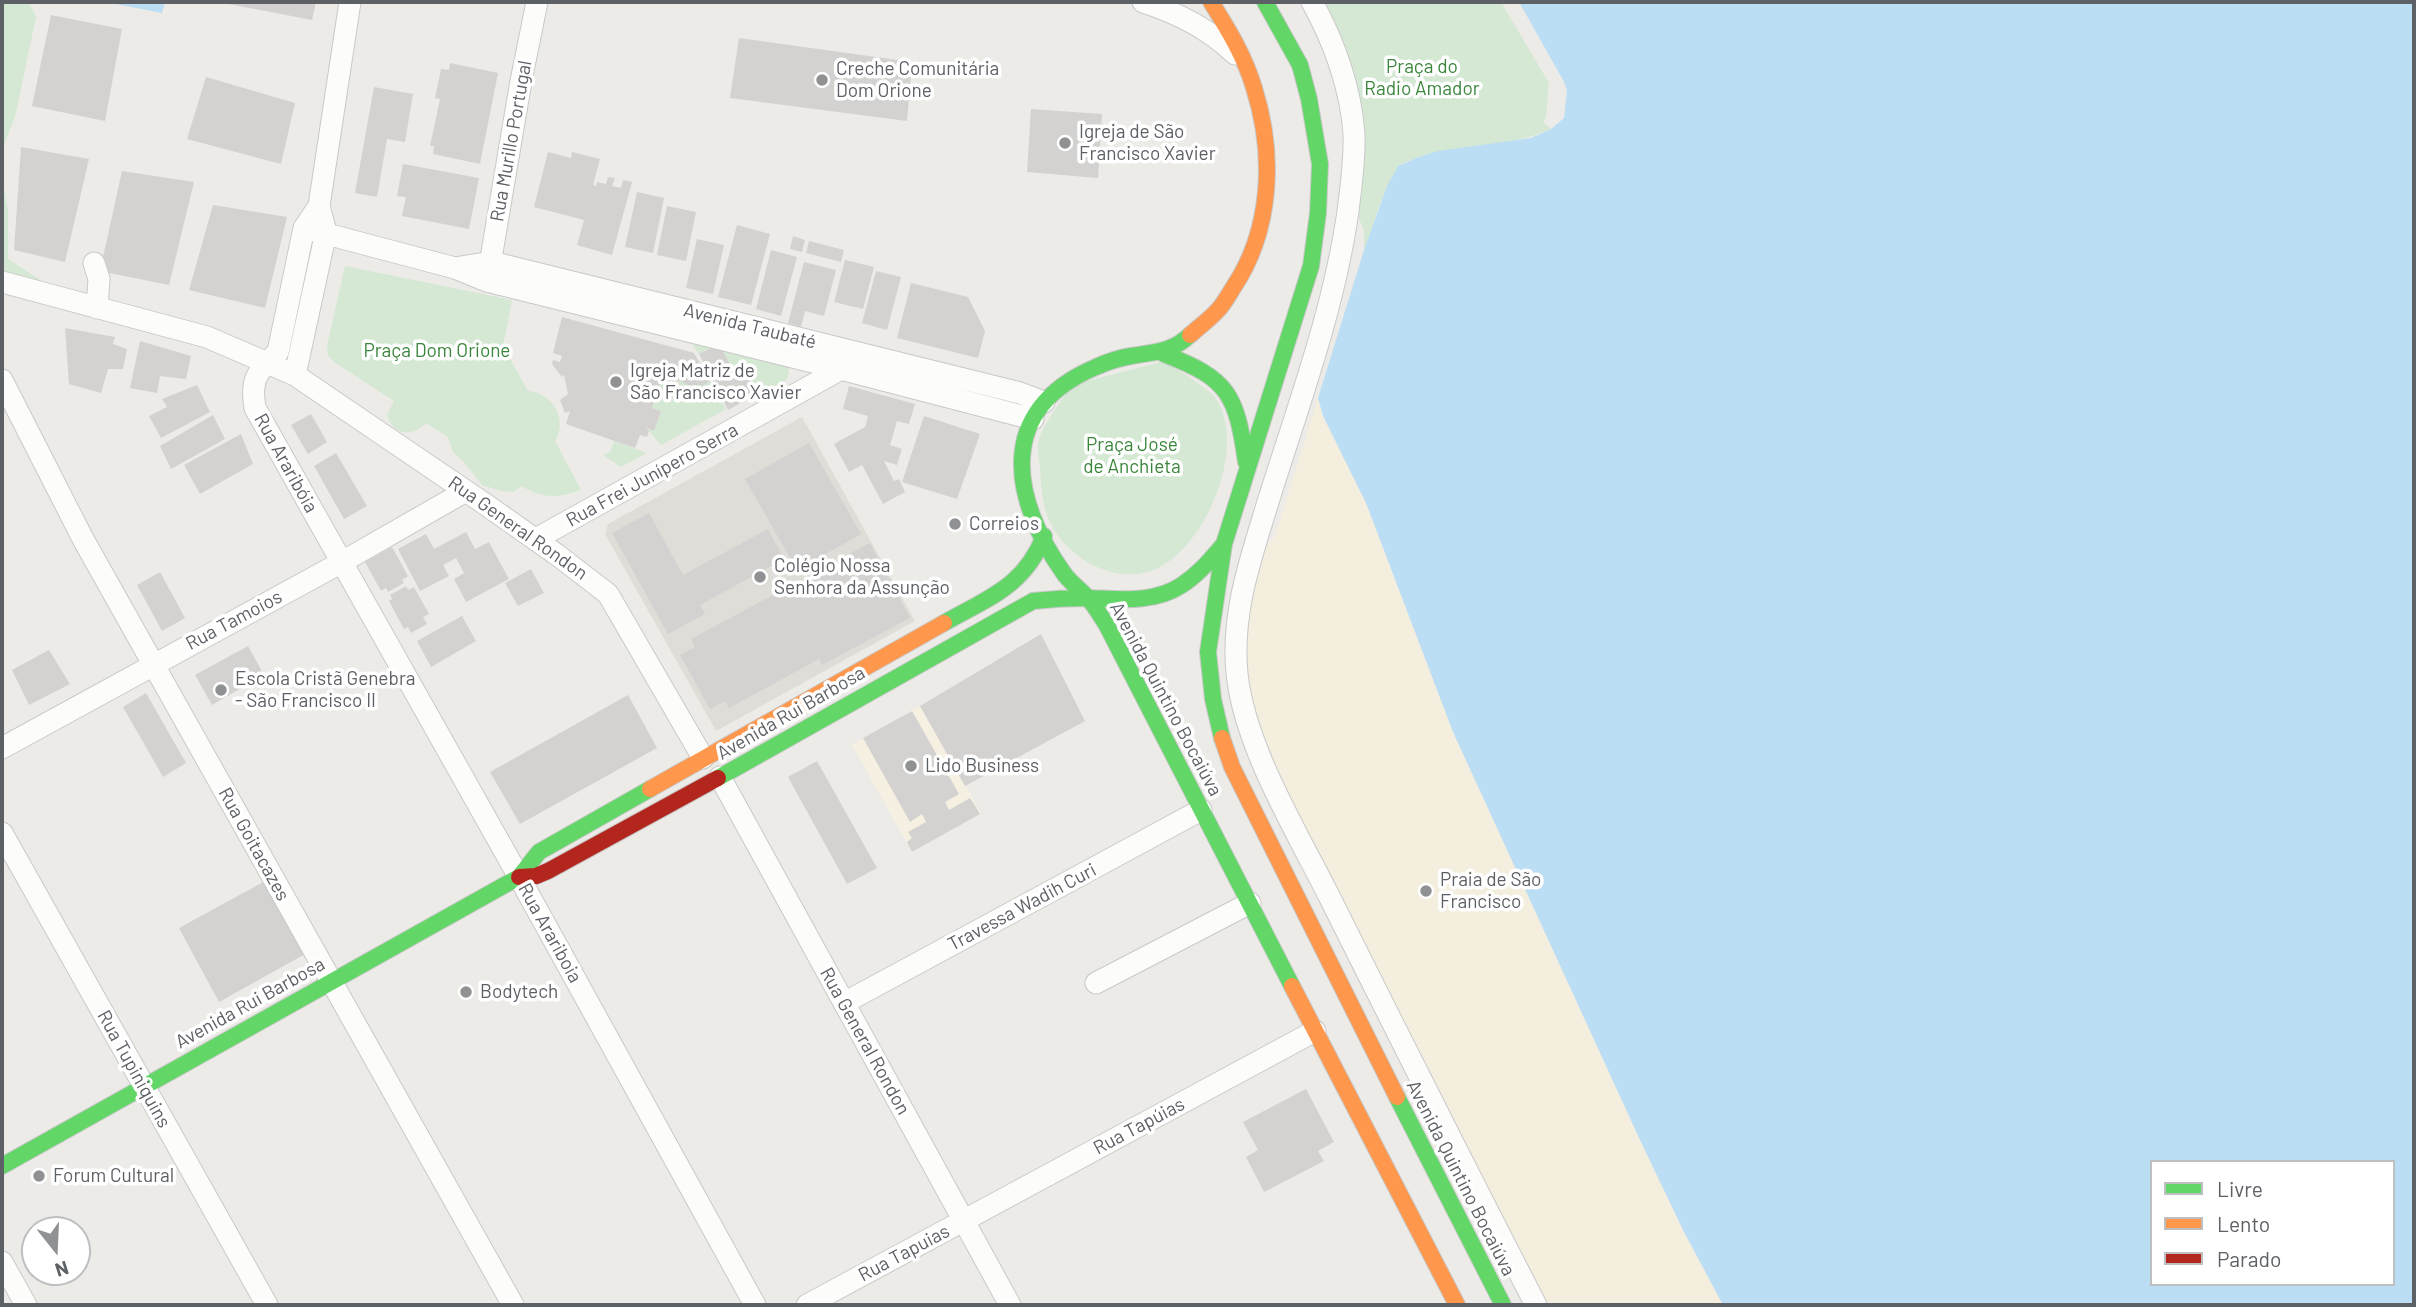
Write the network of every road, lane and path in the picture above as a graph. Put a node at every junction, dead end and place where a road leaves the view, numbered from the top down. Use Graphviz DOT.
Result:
graph roads {
  1 [pos="350,2"];
  2 [pos="537,2"];
  3 [pos="1143,2"];
  4 [pos="1211,2"];
  5 [pos="1265,2"];
  6 [pos="1312,2"];
  7 [pos="1246,64"];
  8 [pos="319,206"];
  9 [pos="304,228"];
  10 [pos="326,232"];
  11 [pos="489,272"];
  12 [pos="2,282"];
  13 [pos="1164,354"];
  14 [pos="266,363"];
  15 [pos="841,369"];
  16 [pos="295,375"];
  17 [pos="2,380"];
  18 [pos="1038,410"];
  19 [pos="1247,467"];
  20 [pos="466,491"];
  21 [pos="1044,536"];
  22 [pos="536,539"];
  23 [pos="1224,544"];
  24 [pos="342,562"];
  25 [pos="1087,597"];
  26 [pos="153,664"];
  27 [pos="2,748"];
  28 [pos="703,758"];
  29 [pos="720,777"];
  30 [pos="1201,810"];
  31 [pos="2,833"];
  32 [pos="519,877"];
  33 [pos="1250,903"];
  34 [pos="332,981"];
  35 [pos="1096,983"];
  36 [pos="844,1003"];
  37 [pos="1315,1031"];
  38 [pos="144,1086"];
  39 [pos="2,1166"];
  40 [pos="964,1221"];
  41 [pos="2,1262"];
  42 [pos="26,1305"];
  43 [pos="267,1305"];
  44 [pos="513,1305"];
  45 [pos="755,1305"];
  46 [pos="807,1305"];
  47 [pos="1010,1305"];
  48 [pos="1457,1305"];
  49 [pos="1503,1305"];
  50 [pos="1536,1305"];
  1 -- 8 [label="street"];
  2 -- 11 [label="street, Rua Murillo Portugal"];
  3 -- 7 [label="street"];
  4 -- 7 [label="main road"];
  5 -- 19 [label="main road, Avenida Quintino Bocaiúva"];
  6 -- 50 [label="street"];
  7 -- 13 [label="main road"];
  8 -- 9 [label="street"];
  8 -- 10 [label="street"];
  9 -- 10 [label="street, Avenida Taubaté"];
  9 -- 14 [label="street, Rua Araribóia"];
  10 -- 11 [label="street, Avenida Taubaté"];
  10 -- 16 [label="street"];
  11 -- 15 [label="street, Avenida Taubaté"];
  11 -- 18 [label="street, Avenida Taubaté"];
  12 -- 14 [label="street, Rua General Rondon"];
  13 -- 18 [label="main road"];
  13 -- 19 [label="main road"];
  14 -- 16 [label="street, Rua General Rondon"];
  14 -- 24 [label="street, Rua Araribóia"];
  15 -- 18 [label="street, Avenida Taubaté"];
  15 -- 22 [label="street, Rua Frei Junípero Serra"];
  16 -- 20 [label="street, Rua General Rondon"];
  17 -- 26 [label="street, Rua Goitacazes"];
  18 -- 21 [label="main road, Avenida Quintino Bocaiúva"];
  19 -- 23 [label="main road, Avenida Quintino Bocaiúva"];
  20 -- 22 [label="street, Rua General Rondon"];
  20 -- 24 [label="street, Rua Tamoios"];
  21 -- 25 [label="main road, Avenida Quintino Bocaiúva"];
  21 -- 28 [label="main road, Avenida Rui Barbosa"];
  22 -- 28 [label="street, Rua General Rondon"];
  23 -- 25 [label="main road"];
  23 -- 49 [label="main road, Avenida Quintino Bocaiúva"];
  24 -- 26 [label="street, Rua Tamoios"];
  24 -- 32 [label="street, Rua Arariboia"];
  25 -- 29 [label="main road, Avenida Rui Barbosa"];
  25 -- 30 [label="main road, Avenida Quintino Bocaiúva"];
  26 -- 27 [label="street, Rua Tamoios"];
  26 -- 34 [label="street, Rua Goitacazes"];
  28 -- 32 [label="main road, Avenida Rui Barbosa"];
  29 -- 32 [label="main road, Avenida Rui Barbosa"];
  29 -- 36 [label="street, Rua General Rondon"];
  30 -- 33 [label="main road, Avenida Quintino Bocaiúva"];
  30 -- 36 [label="street, Travessa Wadih Curi"];
  31 -- 38 [label="street, Rua Tupiniquins"];
  32 -- 34 [label="main road, Avenida Rui Barbosa"];
  32 -- 45 [label="street, Rua Arariboia"];
  33 -- 35 [label="street"];
  33 -- 37 [label="main road, Avenida Quintino Bocaiúva"];
  34 -- 38 [label="main road, Avenida Rui Barbosa"];
  34 -- 44 [label="street, Rua Goitacazes"];
  36 -- 40 [label="street, Rua General Rondon"];
  37 -- 40 [label="street, Rua Tapúias"];
  37 -- 48 [label="main road, Avenida Quintino Bocaiúva"];
  38 -- 39 [label="main road, Avenida Rui Barbosa"];
  38 -- 43 [label="street, Rua Tupiniquins"];
  40 -- 46 [label="street, Rua Tapuias"];
  40 -- 47 [label="street, Rua General Rondon"];
  41 -- 42 [label="street"];
}
